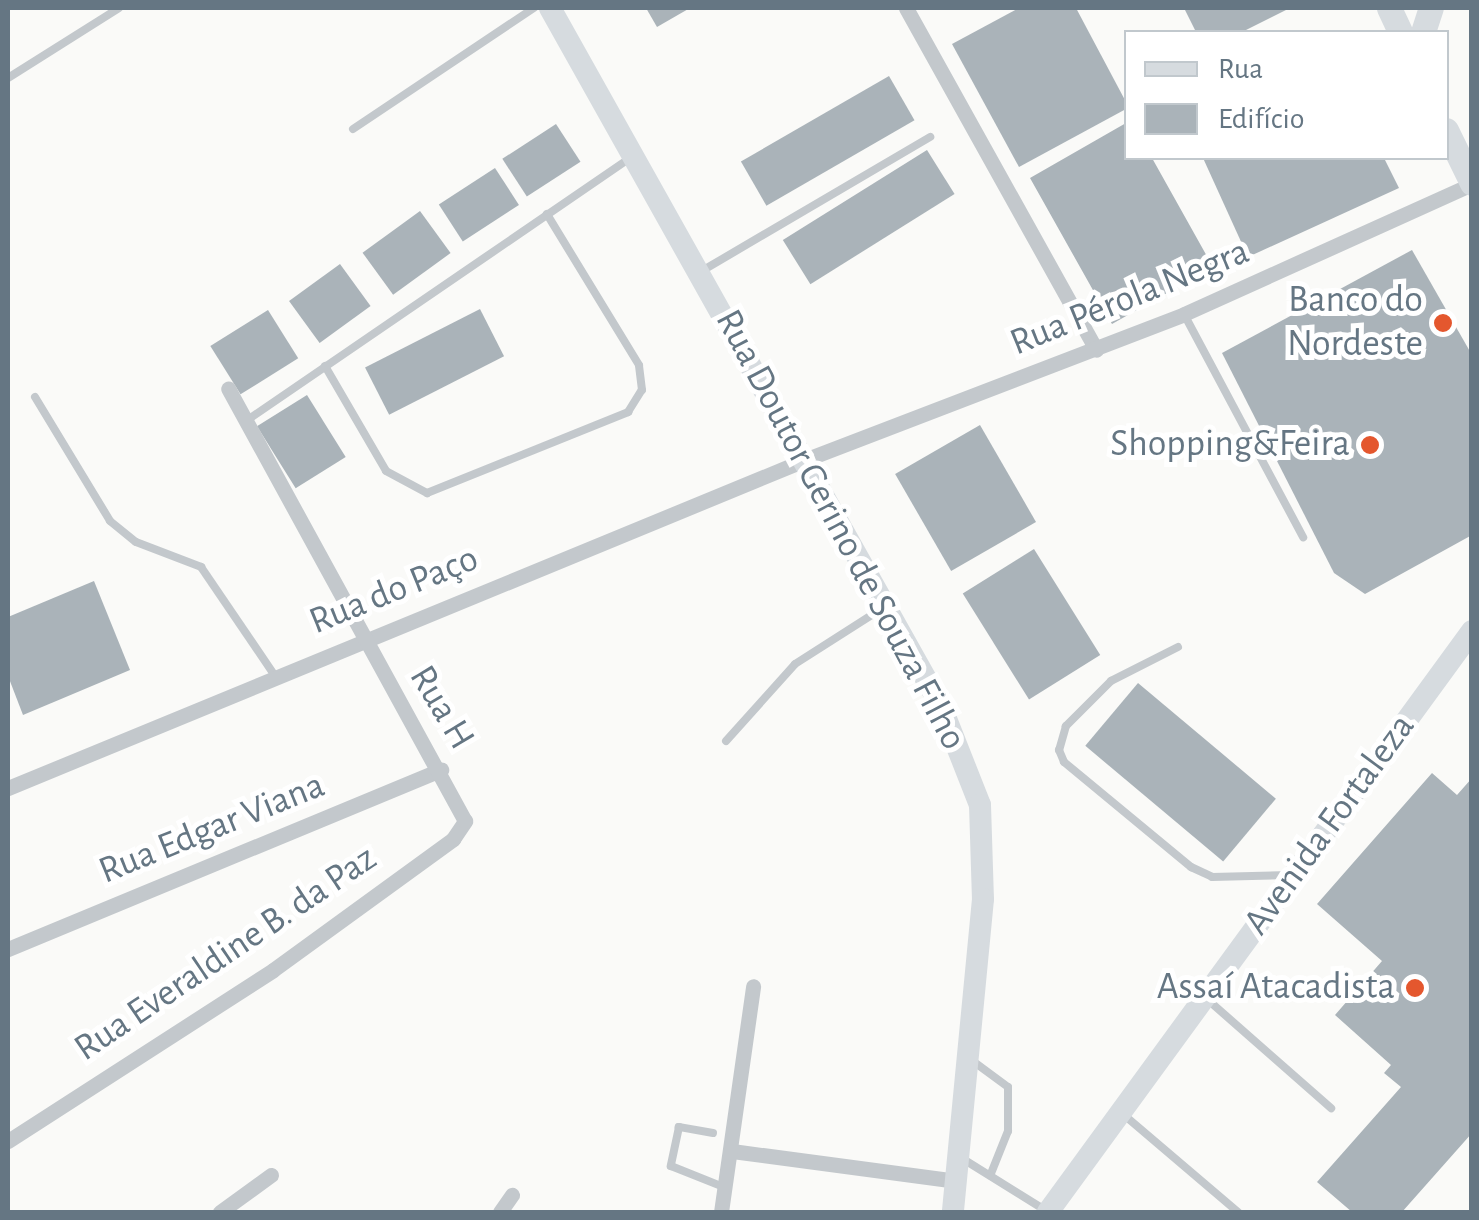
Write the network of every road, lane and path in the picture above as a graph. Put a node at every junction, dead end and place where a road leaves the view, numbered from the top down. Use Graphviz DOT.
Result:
graph roads {
  1 [pos="119,8"];
  2 [pos="534,8"];
  3 [pos="550,8"];
  4 [pos="913,10"];
  5 [pos="8,78"];
  6 [pos="353,129"];
  7 [pos="1449,134"];
  8 [pos="930,137"];
  9 [pos="632,156"];
  10 [pos="1466,156"];
  11 [pos="1472,184"];
  12 [pos="547,214"];
  13 [pos="700,272"];
  14 [pos="1184,314"];
  15 [pos="1096,350"];
  16 [pos="325,366"];
  17 [pos="228,388"];
  18 [pos="35,397"];
  19 [pos="246,420"];
  20 [pos="808,459"];
  21 [pos="1302,537"];
  22 [pos="887,606"];
  23 [pos="1472,632"];
  24 [pos="362,639"];
  25 [pos="1178,647"];
  26 [pos="275,676"];
  27 [pos="726,740"];
  28 [pos="441,770"];
  29 [pos="8,788"];
  30 [pos="463,810"];
  31 [pos="1294,874"];
  32 [pos="8,949"];
  33 [pos="753,986"];
  34 [pos="1205,997"];
  35 [pos="968,1058"];
  36 [pos="1331,1108"];
  37 [pos="1120,1112"];
  38 [pos="714,1133"];
  39 [pos="10,1136"];
  40 [pos="732,1152"];
  41 [pos="959,1157"];
  42 [pos="272,1175"];
  43 [pos="990,1176"];
  44 [pos="957,1181"];
  45 [pos="726,1188"];
  46 [pos="512,1195"];
  47 [pos="220,1212"];
  48 [pos="500,1212"];
  49 [pos="721,1212"];
  50 [pos="953,1212"];
  51 [pos="1048,1212"];
  52 [pos="1238,1212"];
  1 -- 5 [label="lane"];
  2 -- 6 [label="lane"];
  3 -- 9 [label="main road, Rua Doutor Gerino de Souza Filho"];
  4 -- 15 [label="street"];
  7 -- 10 [label="highway"];
  8 -- 13 [label="lane"];
  9 -- 12 [label="lane"];
  9 -- 13 [label="main road, Rua Doutor Gerino de Souza Filho"];
  10 -- 11 [label="highway"];
  11 -- 14 [label="street, Rua Pérola Negra"];
  12 -- 16 [label="lane"];
  12 -- 16 [label="lane"];
  13 -- 20 [label="main road, Rua Doutor Gerino de Souza Filho"];
  14 -- 15 [label="street, Rua Pérola Negra"];
  14 -- 21 [label="lane"];
  15 -- 20 [label="street, Rua Pérola Negra"];
  16 -- 19 [label="lane"];
  17 -- 19 [label="street, Rua H"];
  18 -- 26 [label="lane"];
  19 -- 24 [label="street, Rua H"];
  20 -- 22 [label="main road, Rua Doutor Gerino de Souza Filho"];
  20 -- 24 [label="street, Rua do Paço"];
  22 -- 27 [label="lane"];
  22 -- 35 [label="main road, Rua Doutor Gerino de Souza Filho"];
  23 -- 31 [label="main road, Avenida Fortaleza"];
  24 -- 26 [label="street, Rua do Paço"];
  24 -- 28 [label="street, Rua H"];
  25 -- 31 [label="lane"];
  26 -- 29 [label="street, Rua do Paço"];
  28 -- 30 [label="street, Rua H"];
  28 -- 32 [label="street, Rua Edgar Viana"];
  30 -- 39 [label="street, Rua Everaldine B. da Paz"];
  31 -- 34 [label="main road, Avenida Fortaleza"];
  33 -- 40 [label="street"];
  34 -- 36 [label="lane"];
  34 -- 37 [label="main road, Avenida Fortaleza"];
  35 -- 41 [label="main road, Rua Doutor Gerino de Souza Filho"];
  35 -- 43 [label="lane"];
  37 -- 51 [label="main road, Avenida Fortaleza"];
  37 -- 52 [label="lane"];
  38 -- 45 [label="lane"];
  40 -- 44 [label="street"];
  40 -- 45 [label="street"];
  41 -- 43 [label="lane"];
  41 -- 44 [label="main road, Rua Doutor Gerino de Souza Filho"];
  42 -- 47 [label="street"];
  43 -- 51 [label="lane"];
  44 -- 50 [label="main road, Rua Doutor Gerino de Souza Filho"];
  45 -- 49 [label="street"];
  46 -- 48 [label="street"];
}
